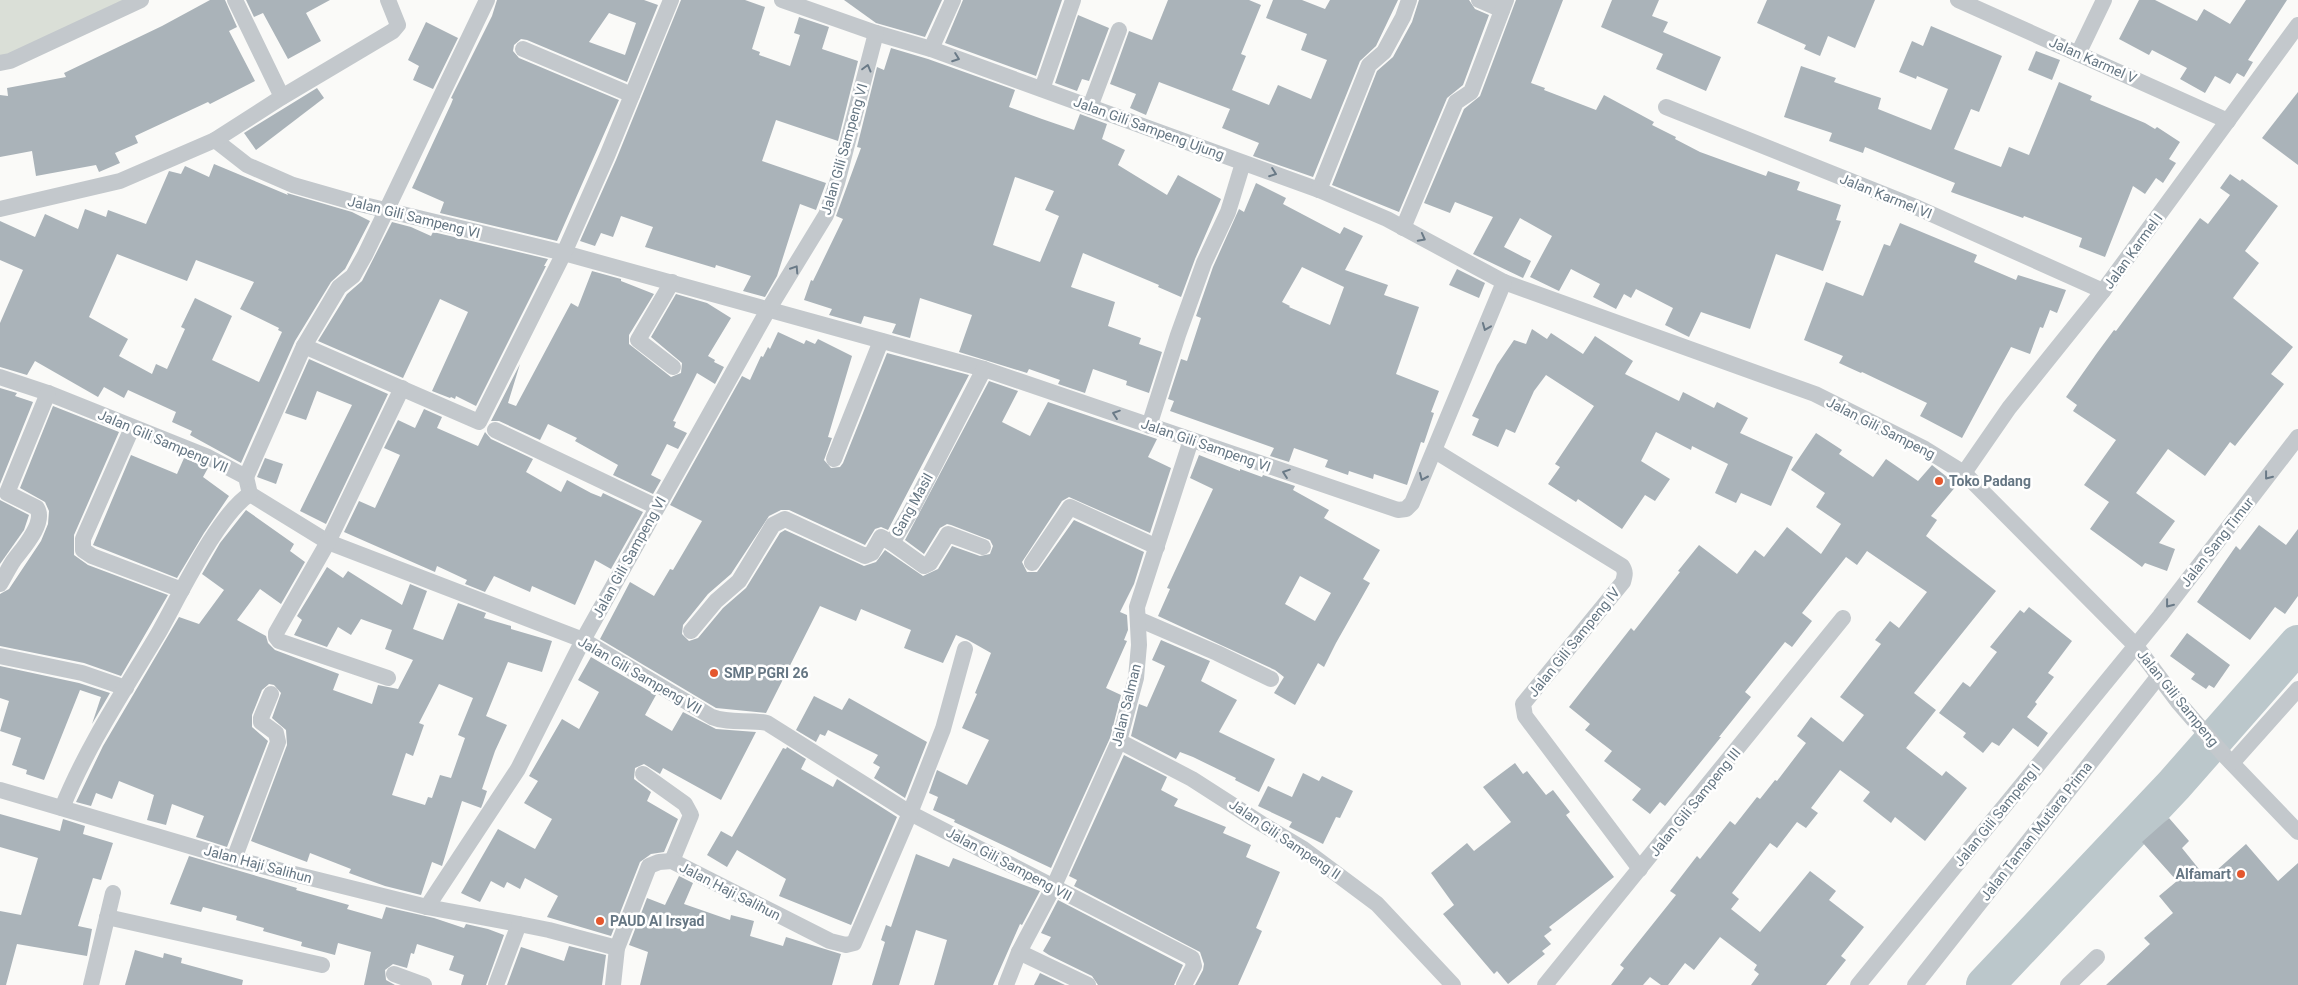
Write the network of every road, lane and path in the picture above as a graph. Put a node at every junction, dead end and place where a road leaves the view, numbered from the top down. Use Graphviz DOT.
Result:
graph roads {
  1 [pos="141,0"];
  2 [pos="235,0"];
  3 [pos="388,0"];
  4 [pos="487,0"];
  5 [pos="671,0"];
  6 [pos="782,0"];
  7 [pos="953,0"];
  8 [pos="1073,0"];
  9 [pos="1409,0"];
  10 [pos="1479,0"];
  11 [pos="1958,0"];
  12 [pos="2104,0"];
  13 [pos="1504,5"];
  14 [pos="2298,25"];
  15 [pos="1119,30"];
  16 [pos="876,34"];
  17 [pos="523,49"];
  18 [pos="931,49"];
  19 [pos="2078,54"];
  20 [pos="0,62"];
  21 [pos="1042,89"];
  22 [pos="632,95"];
  23 [pos="282,98"];
  24 [pos="1090,107"];
  25 [pos="1666,107"];
  26 [pos="2228,121"];
  27 [pos="215,140"];
  28 [pos="1243,162"];
  29 [pos="1319,190"];
  30 [pos="0,209"];
  31 [pos="387,211"];
  32 [pos="1403,228"];
  33 [pos="564,253"];
  34 [pos="672,282"];
  35 [pos="1504,282"];
  36 [pos="2103,291"];
  37 [pos="768,310"];
  38 [pos="881,341"];
  39 [pos="304,346"];
  40 [pos="674,368"];
  41 [pos="984,369"];
  42 [pos="0,377"];
  43 [pos="402,388"];
  44 [pos="48,393"];
  45 [pos="1148,426"];
  46 [pos="132,428"];
  47 [pos="495,430"];
  48 [pos="2298,437"];
  49 [pos="1191,440"];
  50 [pos="1435,451"];
  51 [pos="834,459"];
  52 [pos="1964,473"];
  53 [pos="246,477"];
  54 [pos="250,494"];
  55 [pos="657,507"];
  56 [pos="328,542"];
  57 [pos="892,542"];
  58 [pos="983,547"];
  59 [pos="1157,547"];
  60 [pos="1032,563"];
  61 [pos="0,584"];
  62 [pos="182,590"];
  63 [pos="1843,618"];
  64 [pos="1138,619"];
  65 [pos="691,631"];
  66 [pos="583,640"];
  67 [pos="2136,646"];
  68 [pos="966,649"];
  69 [pos="0,656"];
  70 [pos="2158,676"];
  71 [pos="388,678"];
  72 [pos="1271,679"];
  73 [pos="126,688"];
  74 [pos="2298,689"];
  75 [pos="271,694"];
  76 [pos="1119,741"];
  77 [pos="2228,759"];
  78 [pos="642,774"];
  79 [pos="0,790"];
  80 [pos="62,808"];
  81 [pos="910,813"];
  82 [pos="2298,832"];
  83 [pos="234,859"];
  84 [pos="672,862"];
  85 [pos="1640,869"];
  86 [pos="1053,888"];
  87 [pos="112,894"];
  88 [pos="427,906"];
  89 [pos="107,917"];
  90 [pos="519,924"];
  91 [pos="617,948"];
  92 [pos="1019,952"];
  93 [pos="2097,957"];
  94 [pos="322,965"];
  95 [pos="394,974"];
  96 [pos="91,985"];
  97 [pos="424,985"];
  98 [pos="496,985"];
  99 [pos="613,985"];
  100 [pos="1006,985"];
  101 [pos="1088,985"];
  102 [pos="1184,985"];
  103 [pos="1453,985"];
  104 [pos="1545,985"];
  105 [pos="1858,985"];
  106 [pos="1915,985"];
  107 [pos="2068,985"];
  1 -- 20 [label="street"];
  2 -- 23 [label="street"];
  3 -- 23 [label="street"];
  4 -- 31 [label="street"];
  5 -- 22 [label="street"];
  6 -- 16 [label="street, Jalan Gili Sampeng Ujung"];
  7 -- 18 [label="street"];
  8 -- 21 [label="street"];
  9 -- 29 [label="street"];
  10 -- 13 [label="street"];
  11 -- 19 [label="street, Jalan Karmel V"];
  12 -- 19 [label="street"];
  13 -- 32 [label="street"];
  14 -- 26 [label="street, Jalan Karmel I"];
  15 -- 24 [label="street"];
  16 -- 18 [label="street, Jalan Gili Sampeng Ujung"];
  37 -- 16 [label="street, Jalan Gili Sampeng VI, one-way"];
  17 -- 22 [label="street"];
  18 -- 21 [label="street, Jalan Gili Sampeng Ujung, one-way"];
  19 -- 26 [label="street, Jalan Karmel V"];
  21 -- 24 [label="street, Jalan Gili Sampeng Ujung"];
  22 -- 33 [label="street"];
  23 -- 27 [label="street"];
  24 -- 28 [label="street, Jalan Gili Sampeng Ujung"];
  25 -- 36 [label="street, Jalan Karmel VI"];
  26 -- 36 [label="street, Jalan Karmel I"];
  27 -- 30 [label="street"];
  27 -- 31 [label="street, Jalan Gili Sampeng VI"];
  28 -- 29 [label="street, Jalan Gili Sampeng Ujung, one-way"];
  28 -- 45 [label="street"];
  29 -- 32 [label="street, Jalan Gili Sampeng Ujung"];
  31 -- 33 [label="street, Jalan Gili Sampeng VI"];
  31 -- 39 [label="street"];
  32 -- 35 [label="street, Jalan Gili Sampeng Ujung, one-way"];
  33 -- 34 [label="street, Jalan Gili Sampeng VI"];
  33 -- 43 [label="street"];
  34 -- 37 [label="street, Jalan Gili Sampeng VI"];
  34 -- 40 [label="street"];
  35 -- 50 [label="street, Jalan Gili Sampeng VI, one-way"];
  35 -- 52 [label="street, Jalan Gili Sampeng"];
  36 -- 52 [label="street, Jalan Karmel I"];
  37 -- 38 [label="street, Jalan Gili Sampeng VI"];
  37 -- 55 [label="street, Jalan Gili Sampeng VI"];
  38 -- 41 [label="street, Jalan Gili Sampeng VI"];
  38 -- 51 [label="street"];
  39 -- 43 [label="street"];
  39 -- 53 [label="street"];
  45 -- 41 [label="street, Jalan Gili Sampeng VI, one-way"];
  41 -- 57 [label="street, Gang Masil"];
  42 -- 44 [label="street, Jalan Gili Sampeng VII"];
  43 -- 56 [label="street"];
  44 -- 46 [label="street, Jalan Gili Sampeng VII"];
  44 -- 61 [label="street"];
  45 -- 49 [label="street, Jalan Gili Sampeng VI"];
  46 -- 53 [label="street, Jalan Gili Sampeng VII"];
  46 -- 62 [label="street"];
  47 -- 55 [label="street"];
  48 -- 67 [label="street, Jalan Sang Timur, one-way"];
  50 -- 49 [label="street, Jalan Gili Sampeng VI, one-way"];
  49 -- 59 [label="street, Jalan Salman"];
  50 -- 85 [label="street, Jalan Gili Sampeng IV"];
  52 -- 67 [label="street, Jalan Gili Sampeng"];
  53 -- 54 [label="street, Jalan Gili Sampeng VII"];
  54 -- 56 [label="street, Jalan Gili Sampeng VII"];
  54 -- 62 [label="street"];
  55 -- 66 [label="street, Jalan Gili Sampeng VI"];
  56 -- 66 [label="street, Jalan Gili Sampeng VII"];
  56 -- 71 [label="street"];
  57 -- 58 [label="street"];
  57 -- 65 [label="street, Gang Masil"];
  59 -- 60 [label="street"];
  59 -- 64 [label="street, Jalan Salman"];
  62 -- 73 [label="street"];
  63 -- 85 [label="street, Jalan Gili Sampeng III"];
  64 -- 72 [label="street"];
  64 -- 76 [label="street, Jalan Salman"];
  66 -- 81 [label="street, Jalan Gili Sampeng VII"];
  66 -- 88 [label="street, Jalan Gili Sampeng VI"];
  67 -- 70 [label="street, Jalan Gili Sampeng"];
  67 -- 105 [label="street, Jalan Gili Sampeng I"];
  68 -- 81 [label="street"];
  69 -- 73 [label="street"];
  70 -- 77 [label="street, Jalan Gili Sampeng"];
  70 -- 106 [label="street, Jalan Taman Mutiara Prima"];
  73 -- 80 [label="street"];
  74 -- 77 [label="street"];
  75 -- 83 [label="street"];
  76 -- 86 [label="street, Jalan Salman"];
  76 -- 103 [label="street, Jalan Gili Sampeng II"];
  77 -- 82 [label="street, Jalan Gili Sampeng"];
  78 -- 84 [label="street"];
  79 -- 80 [label="street, Jalan Haji Salihun"];
  80 -- 83 [label="street, Jalan Haji Salihun"];
  81 -- 84 [label="street, Jalan Haji Salihun"];
  81 -- 86 [label="street, Jalan Gili Sampeng VII"];
  83 -- 88 [label="street, Jalan Haji Salihun"];
  84 -- 91 [label="street, Jalan Haji Salihun"];
  85 -- 104 [label="street, Jalan Gili Sampeng III"];
  86 -- 92 [label="street, Jalan Salman"];
  86 -- 102 [label="street, Jalan Gili Sampeng VII"];
  87 -- 89 [label="street"];
  88 -- 90 [label="street, Jalan Haji Salihun"];
  89 -- 94 [label="street"];
  89 -- 96 [label="street"];
  90 -- 91 [label="street, Jalan Haji Salihun"];
  90 -- 98 [label="street"];
  91 -- 99 [label="street"];
  92 -- 100 [label="street, Jalan Salman"];
  92 -- 101 [label="street"];
  93 -- 107 [label="street"];
  95 -- 97 [label="street"];
}
